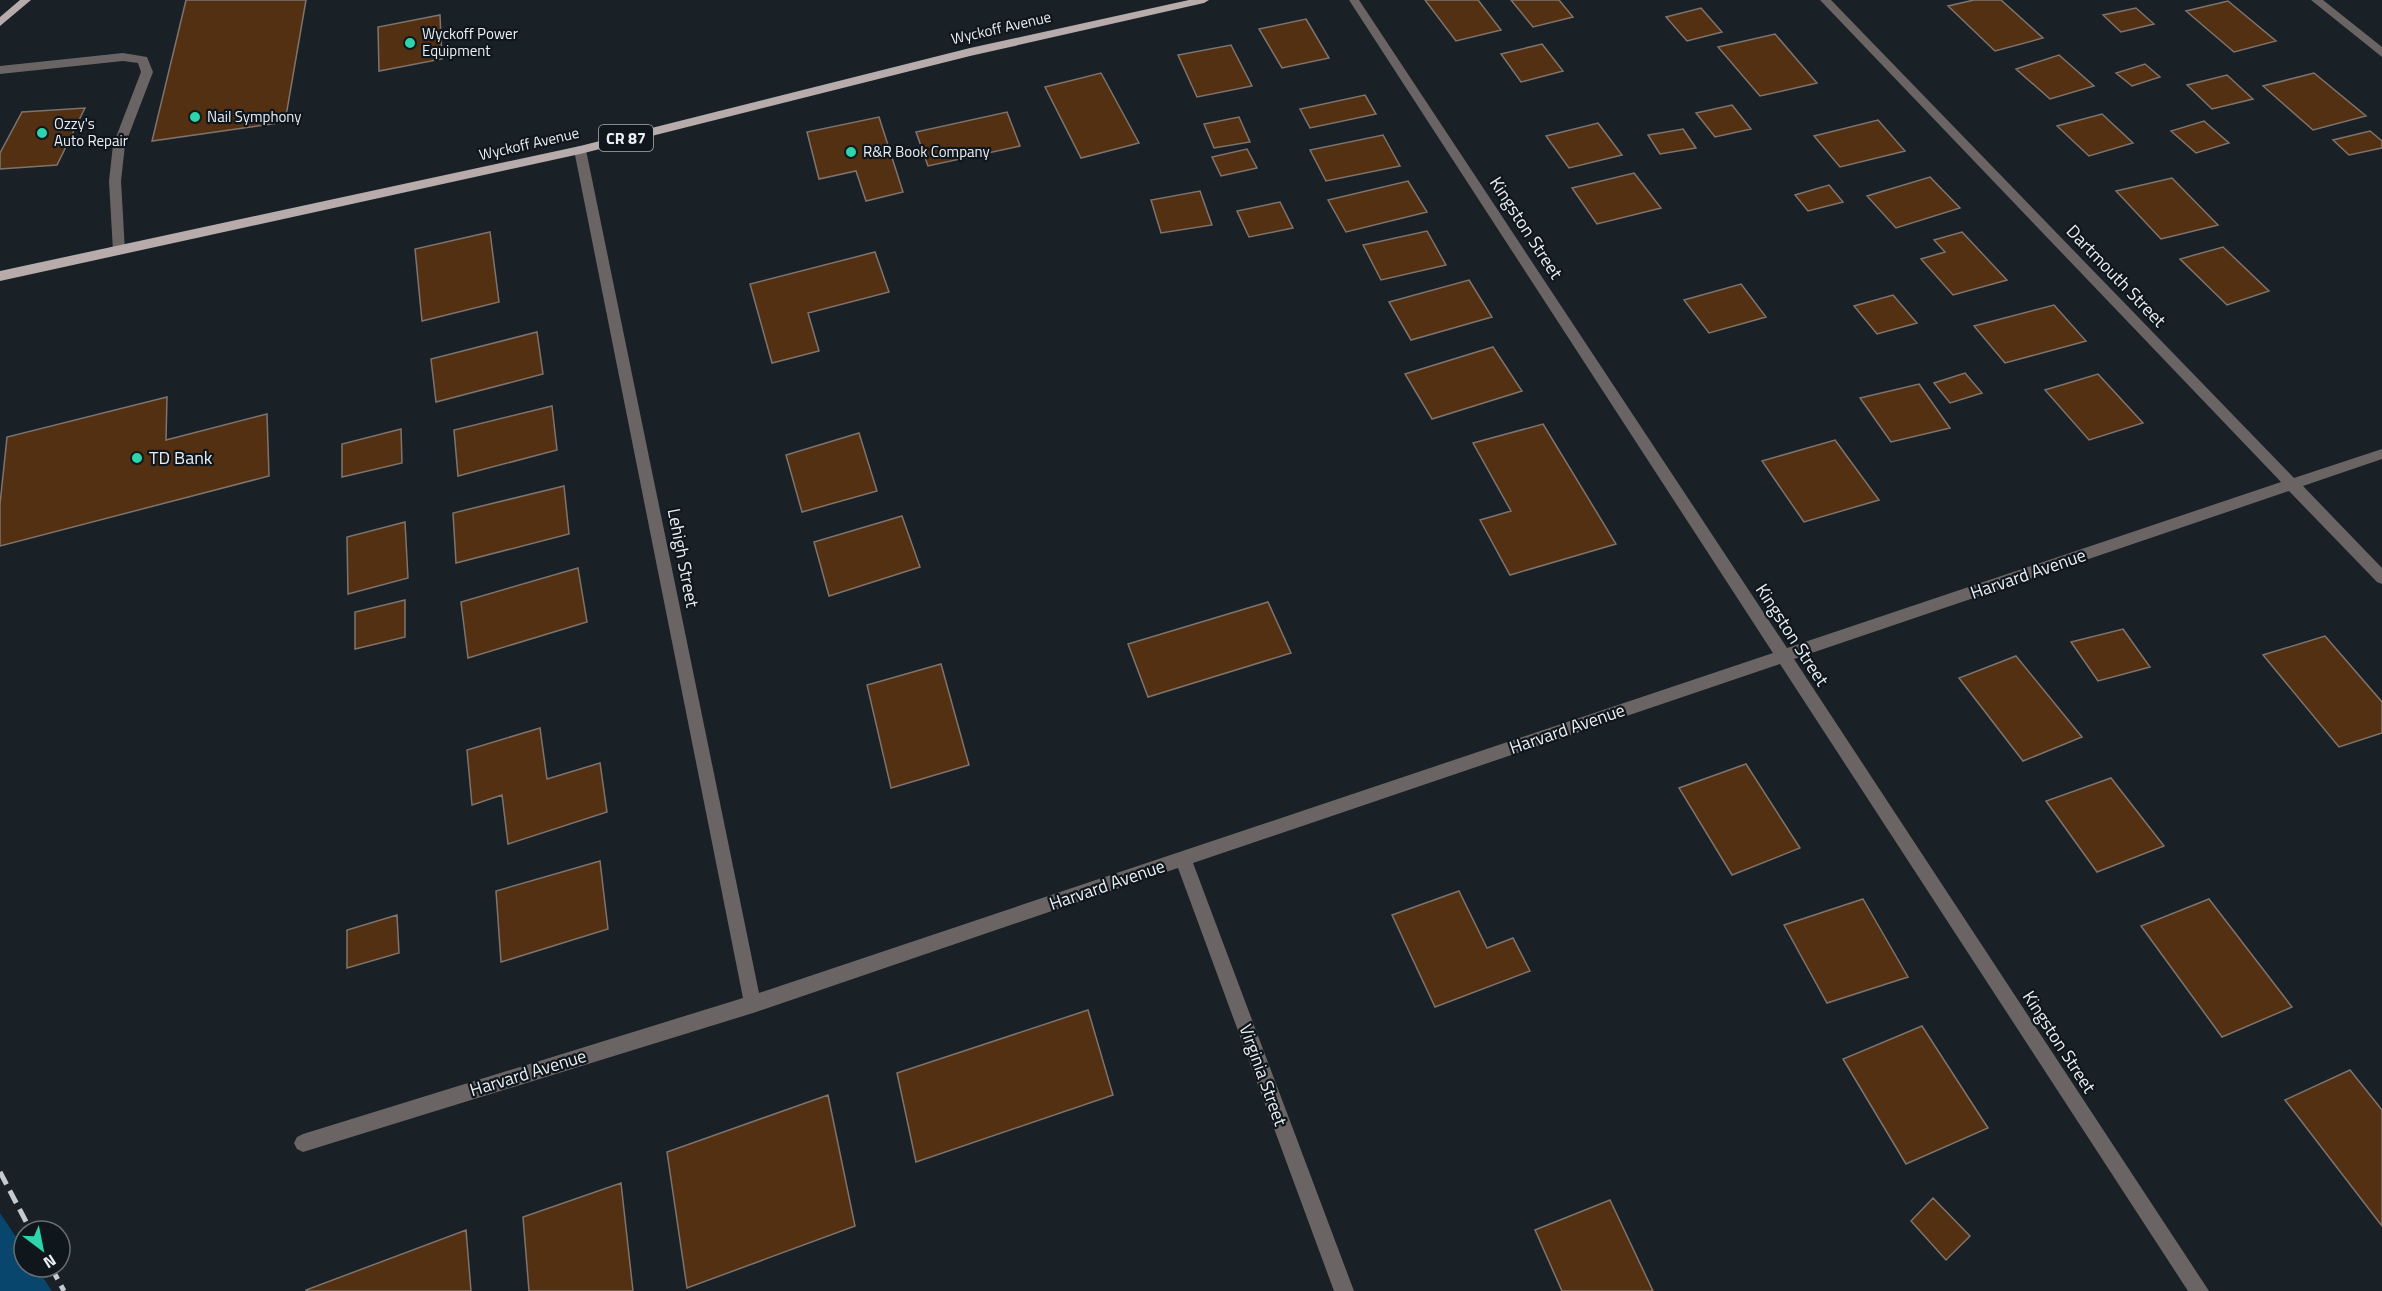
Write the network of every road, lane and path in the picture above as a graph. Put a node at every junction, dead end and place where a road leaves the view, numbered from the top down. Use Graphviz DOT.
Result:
graph roads {
  1 [pos="26,0"];
  2 [pos="1204,0"];
  3 [pos="1354,0"];
  4 [pos="1825,0"];
  5 [pos="2316,0"];
  6 [pos="0,23"];
  7 [pos="2382,53"];
  8 [pos="0,70"];
  9 [pos="580,150"];
  10 [pos="119,251"];
  11 [pos="0,276"];
  12 [pos="2382,454"];
  13 [pos="2292,484"];
  14 [pos="2382,578"];
  15 [pos="1782,656"];
  16 [pos="1183,859"];
  17 [pos="753,1004"];
  18 [pos="303,1143"];
  19 [pos="1344,1291"];
  20 [pos="2199,1291"];
  1 -- 6 [label="main road"];
  2 -- 9 [label="main road, Wyckoff Avenue / CR 87"];
  3 -- 15 [label="street, Kingston Street"];
  4 -- 13 [label="street, Dartmouth Street"];
  5 -- 7 [label="street"];
  8 -- 10 [label="street"];
  9 -- 10 [label="main road, Wyckoff Avenue / CR 87"];
  9 -- 17 [label="street, Lehigh Street"];
  10 -- 11 [label="main road, Wyckoff Avenue / CR 87"];
  12 -- 13 [label="street, Harvard Avenue"];
  13 -- 14 [label="street, Dartmouth Street"];
  13 -- 15 [label="street, Harvard Avenue"];
  15 -- 16 [label="street, Harvard Avenue"];
  15 -- 20 [label="street, Kingston Street"];
  16 -- 17 [label="street, Harvard Avenue"];
  16 -- 19 [label="street, Virginia Street"];
  17 -- 18 [label="street, Harvard Avenue"];
}
